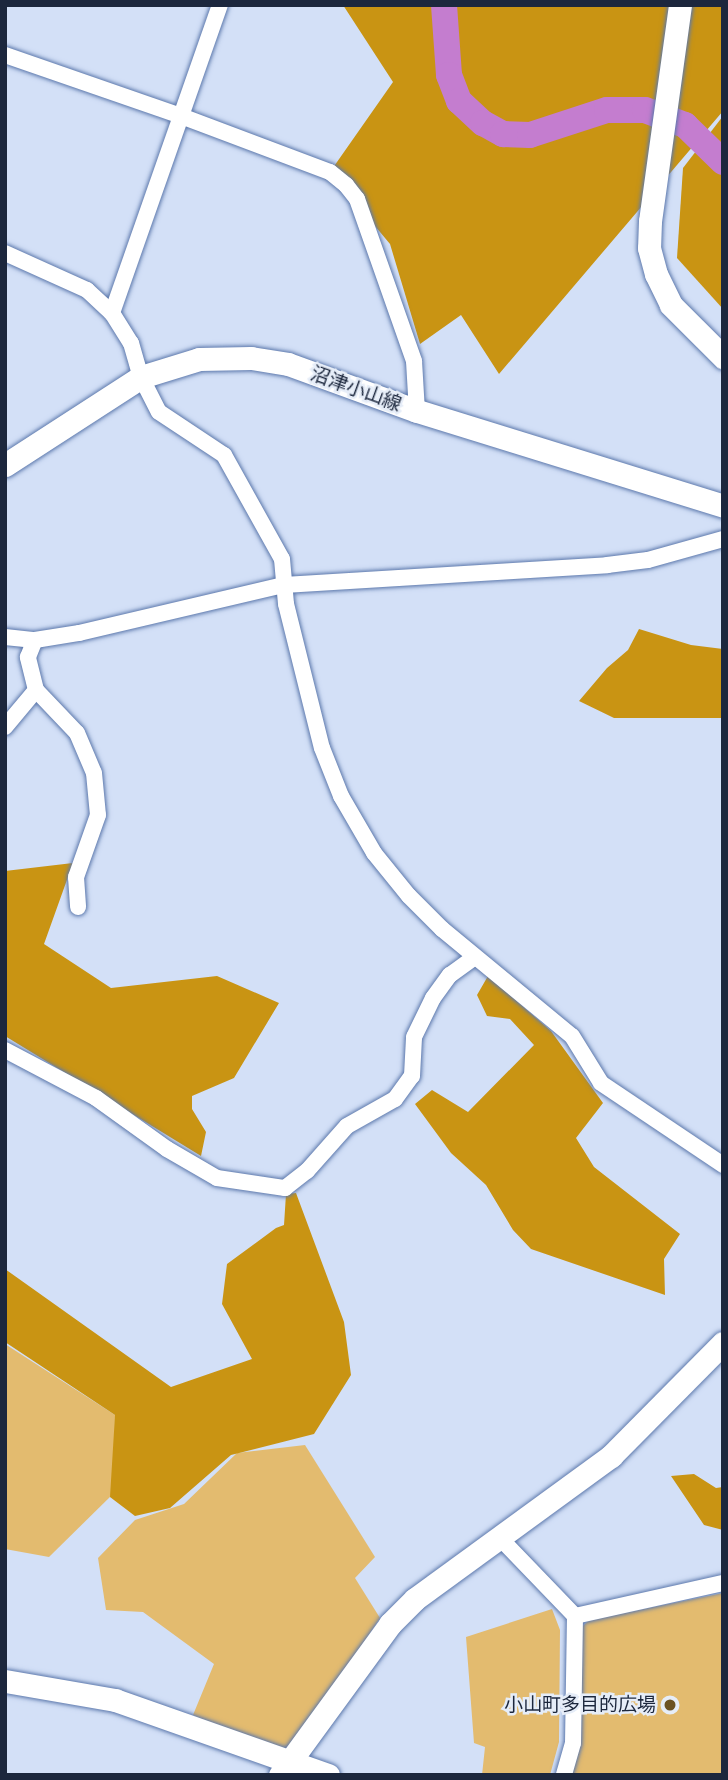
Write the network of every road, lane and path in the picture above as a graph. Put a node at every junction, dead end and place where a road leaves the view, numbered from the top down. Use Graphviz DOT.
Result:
graph roads {
  1 [pos="220,5"];
  2 [pos="679,16"];
  3 [pos="5,55"];
  4 [pos="181,116"];
  5 [pos="5,253"];
  6 [pos="112,313"];
  7 [pos="723,357"];
  8 [pos="141,377"];
  9 [pos="417,411"];
  10 [pos="5,465"];
  11 [pos="723,506"];
  12 [pos="723,539"];
  13 [pos="284,584"];
  14 [pos="5,638"];
  15 [pos="35,640"];
  16 [pos="36,690"];
  17 [pos="5,727"];
  18 [pos="78,907"];
  19 [pos="473,958"];
  20 [pos="5,1050"];
  21 [pos="723,1165"];
  22 [pos="723,1343"];
  23 [pos="499,1537"];
  24 [pos="723,1583"];
  25 [pos="575,1616"];
  26 [pos="5,1681"];
  27 [pos="285,1769"];
  28 [pos="328,1775"];
  29 [pos="564,1775"];
  1 -- 4 [label="street"];
  2 -- 7 [label="street"];
  3 -- 4 [label="street"];
  4 -- 6 [label="street"];
  4 -- 9 [label="street"];
  5 -- 6 [label="street"];
  6 -- 8 [label="street"];
  8 -- 9 [label="street, 沼津小山線"];
  8 -- 10 [label="street, 沼津小山線"];
  8 -- 13 [label="street"];
  9 -- 11 [label="street, 沼津小山線"];
  12 -- 13 [label="street"];
  13 -- 15 [label="street"];
  13 -- 19 [label="street"];
  14 -- 15 [label="street"];
  15 -- 16 [label="street"];
  16 -- 17 [label="street"];
  16 -- 18 [label="street"];
  19 -- 20 [label="street"];
  19 -- 21 [label="street"];
  22 -- 23 [label="street"];
  23 -- 25 [label="street"];
  23 -- 27 [label="street"];
  24 -- 25 [label="street"];
  25 -- 29 [label="street"];
  26 -- 27 [label="street"];
  27 -- 28 [label="street"];
}
